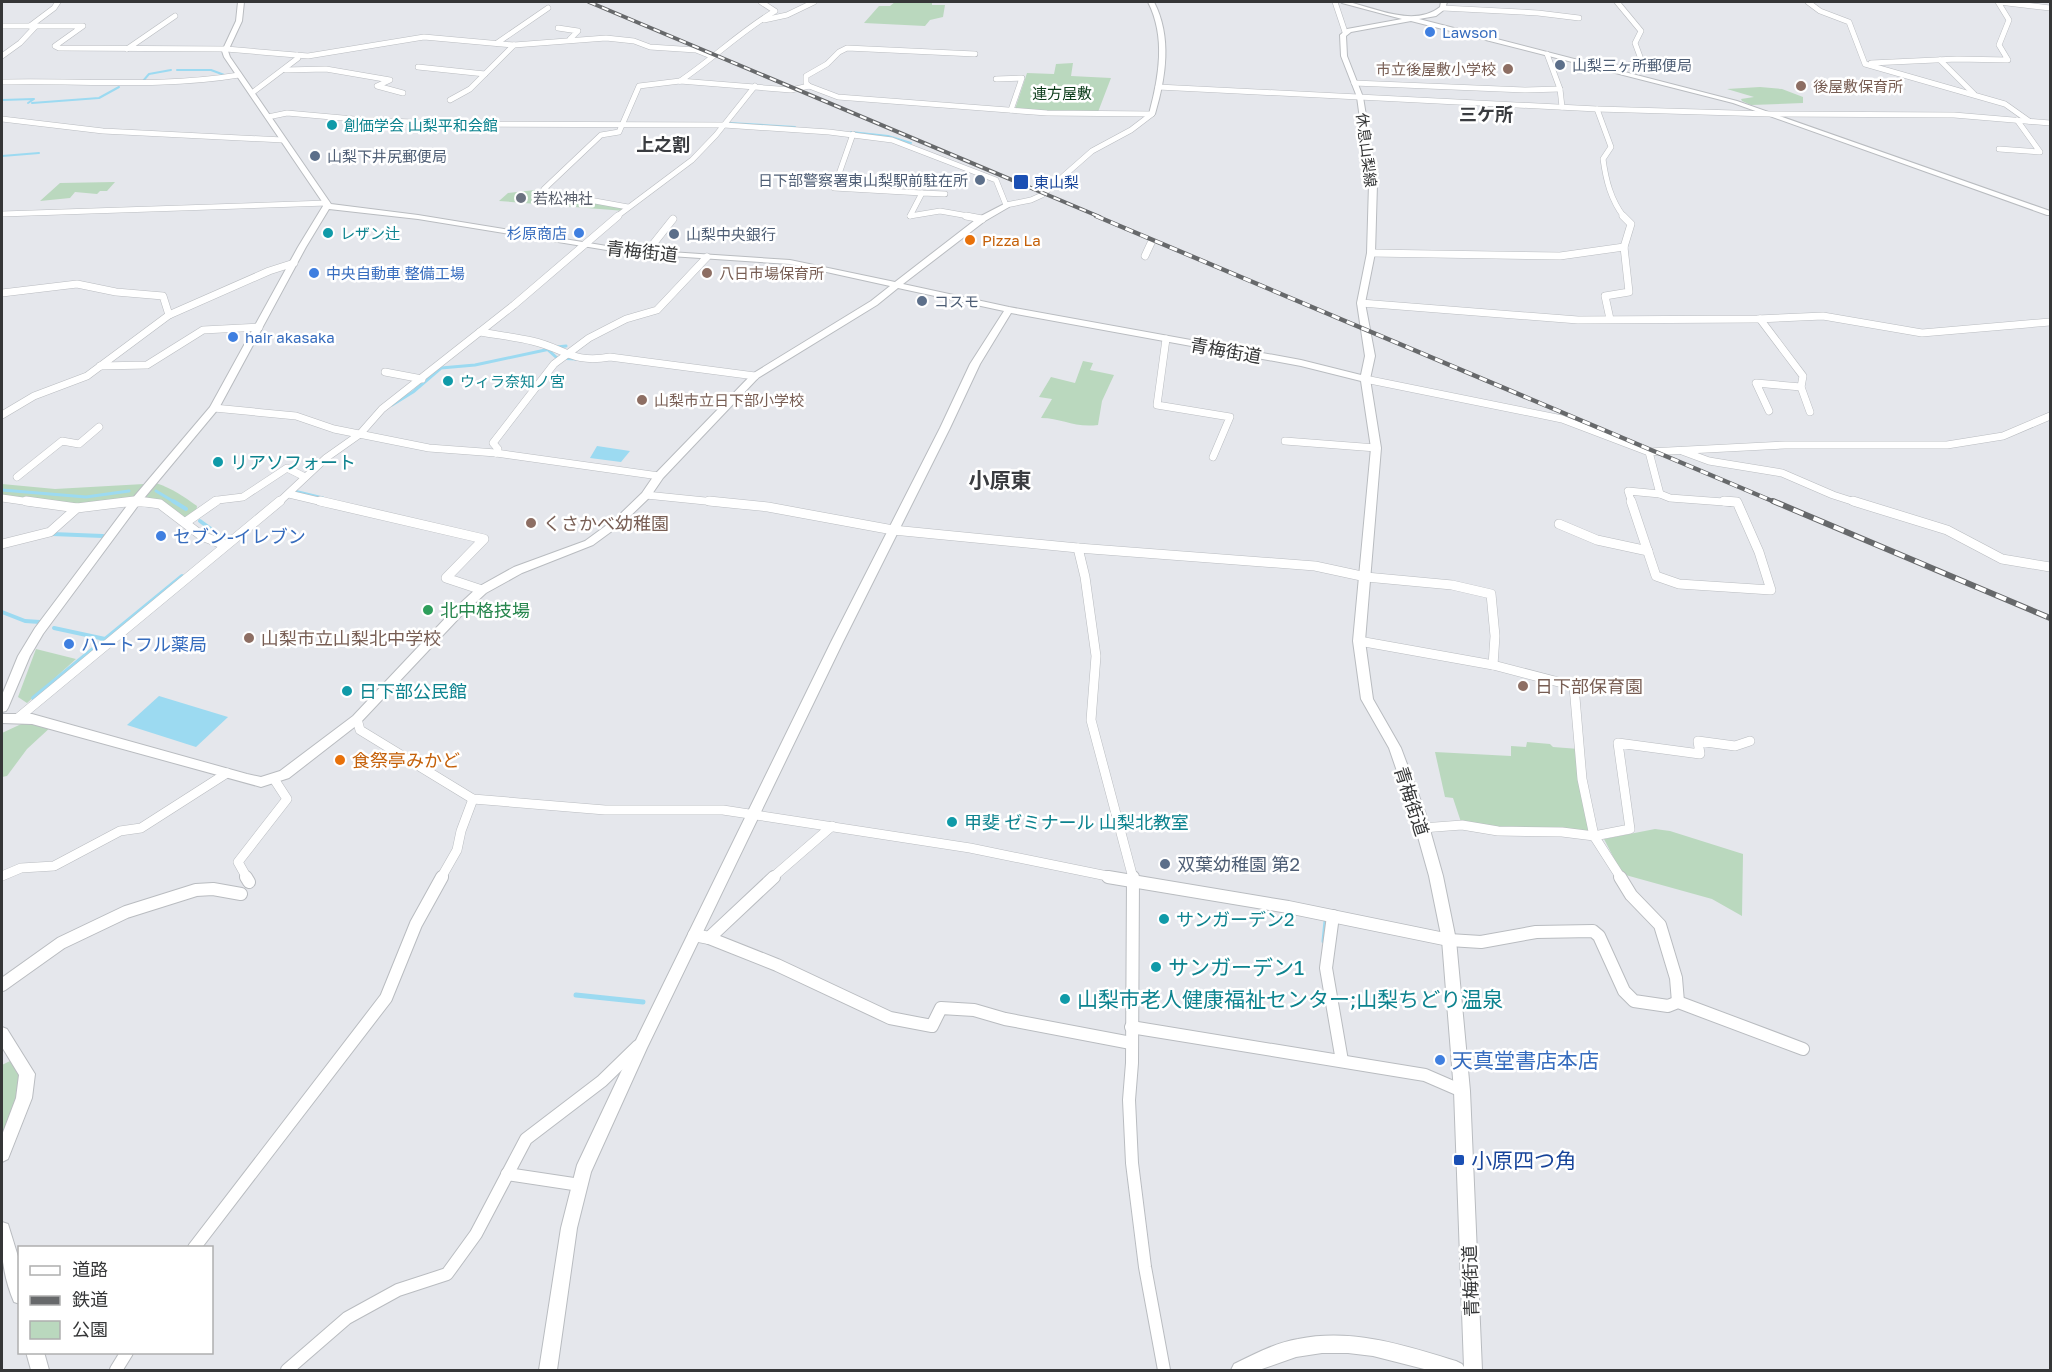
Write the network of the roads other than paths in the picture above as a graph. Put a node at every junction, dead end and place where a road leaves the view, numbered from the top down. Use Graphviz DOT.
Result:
graph roads {
  1 [pos="58,2"];
  2 [pos="241,2"];
  3 [pos="762,2"];
  4 [pos="814,2"];
  5 [pos="1151,2"];
  6 [pos="1335,2"];
  7 [pos="1344,2"];
  8 [pos="1535,2"];
  9 [pos="1617,2"];
  10 [pos="1808,2"];
  11 [pos="1999,2"];
  12 [pos="1443,5"];
  13 [pos="548,8"];
  14 [pos="2050,8"];
  15 [pos="1538,13"];
  16 [pos="175,15"];
  17 [pos="1579,18"];
  18 [pos="1411,19"];
  19 [pos="756,22"];
  20 [pos="2,26"];
  21 [pos="33,26"];
  22 [pos="558,28"];
  23 [pos="1345,32"];
  24 [pos="570,39"];
  25 [pos="497,43"];
  26 [pos="514,45"];
  27 [pos="127,49"];
  28 [pos="226,49"];
  29 [pos="975,54"];
  30 [pos="1547,54"];
  31 [pos="297,55"];
  32 [pos="2,56"];
  33 [pos="711,56"];
  34 [pos="1940,60"];
  35 [pos="1865,64"];
  36 [pos="418,66"];
  37 [pos="1610,69"];
  38 [pos="285,70"];
  39 [pos="485,74"];
  40 [pos="239,75"];
  41 [pos="996,79"];
  42 [pos="680,81"];
  43 [pos="2,82"];
  44 [pos="1353,83"];
  45 [pos="755,86"];
  46 [pos="809,86"];
  47 [pos="1158,87"];
  48 [pos="1560,89"];
  49 [pos="252,93"];
  50 [pos="403,93"];
  51 [pos="1975,95"];
  52 [pos="1360,97"];
  53 [pos="450,100"];
  54 [pos="1562,107"];
  55 [pos="1011,110"];
  56 [pos="1597,110"];
  57 [pos="1152,114"];
  58 [pos="1770,114"];
  59 [pos="267,117"];
  60 [pos="2,119"];
  61 [pos="2017,120"];
  62 [pos="2029,121"];
  63 [pos="2050,123"];
  64 [pos="623,124"];
  65 [pos="724,125"];
  66 [pos="853,134"];
  67 [pos="283,140"];
  68 [pos="1999,149"];
  69 [pos="922,192"];
  70 [pos="945,194"];
  71 [pos="327,205"];
  72 [pos="1006,205"];
  73 [pos="628,207"];
  74 [pos="2050,213"];
  75 [pos="2,214"];
  76 [pos="673,219"];
  77 [pos="982,219"];
  78 [pos="1151,243"];
  79 [pos="587,244"];
  80 [pos="1624,247"];
  81 [pos="646,253"];
  82 [pos="1371,253"];
  83 [pos="1145,256"];
  84 [pos="707,257"];
  85 [pos="294,263"];
  86 [pos="898,285"];
  87 [pos="2,293"];
  88 [pos="1361,303"];
  89 [pos="1009,310"];
  90 [pos="169,315"];
  91 [pos="1610,319"];
  92 [pos="1760,319"];
  93 [pos="2050,322"];
  94 [pos="259,327"];
  95 [pos="480,332"];
  96 [pos="1166,339"];
  97 [pos="563,357"];
  98 [pos="100,366"];
  99 [pos="385,372"];
  100 [pos="755,376"];
  101 [pos="1365,379"];
  102 [pos="422,380"];
  103 [pos="1801,387"];
  104 [pos="214,408"];
  105 [pos="1769,411"];
  106 [pos="1810,412"];
  107 [pos="2,415"];
  108 [pos="2050,416"];
  109 [pos="99,427"];
  110 [pos="360,434"];
  111 [pos="1285,441"];
  112 [pos="1376,448"];
  113 [pos="1680,450"];
  114 [pos="1649,452"];
  115 [pos="496,453"];
  116 [pos="1212,457"];
  117 [pos="16,477"];
  118 [pos="305,477"];
  119 [pos="659,477"];
  120 [pos="289,494"];
  121 [pos="1660,494"];
  122 [pos="646,495"];
  123 [pos="2,498"];
  124 [pos="136,501"];
  125 [pos="77,508"];
  126 [pos="186,522"];
  127 [pos="1559,524"];
  128 [pos="893,530"];
  129 [pos="2,544"];
  130 [pos="225,545"];
  131 [pos="1078,548"];
  132 [pos="1648,551"];
  133 [pos="2050,567"];
  134 [pos="1366,577"];
  135 [pos="482,590"];
  136 [pos="1359,641"];
  137 [pos="1493,665"];
  138 [pos="2,708"];
  139 [pos="18,718"];
  140 [pos="2,719"];
  141 [pos="357,719"];
  142 [pos="1750,741"];
  143 [pos="227,773"];
  144 [pos="274,779"];
  145 [pos="473,799"];
  146 [pos="755,814"];
  147 [pos="832,826"];
  148 [pos="1422,828"];
  149 [pos="1594,836"];
  150 [pos="2,876"];
  151 [pos="1134,881"];
  152 [pos="249,882"];
  153 [pos="240,894"];
  154 [pos="1333,916"];
  155 [pos="694,935"];
  156 [pos="709,938"];
  157 [pos="1449,940"];
  158 [pos="2,986"];
  159 [pos="1678,1002"];
  160 [pos="1131,1027"];
  161 [pos="2,1034"];
  162 [pos="642,1042"];
  163 [pos="1131,1043"];
  164 [pos="1803,1049"];
  165 [pos="1342,1061"];
  166 [pos="1462,1091"];
  167 [pos="2,1154"];
  168 [pos="507,1174"];
  169 [pos="580,1185"];
  170 [pos="2,1230"];
  171 [pos="196,1246"];
  172 [pos="18,1289"];
  173 [pos="35,1354"];
  174 [pos="126,1354"];
  175 [pos="40,1371"];
  176 [pos="116,1371"];
  177 [pos="287,1371"];
  178 [pos="548,1371"];
  179 [pos="1164,1371"];
  180 [pos="1240,1371"];
  181 [pos="1456,1371"];
  182 [pos="1473,1371"];
  1 -- 21 [label="street"];
  2 -- 28 [label="street"];
  3 -- 19 [label="street"];
  4 -- 19 [label="street"];
  5 -- 47 [label="street"];
  6 -- 23 [label="street"];
  7 -- 18 [label="street"];
  8 -- 15 [label="street"];
  9 -- 37 [label="street"];
  10 -- 35 [label="street"];
  11 -- 14 [label="street"];
  11 -- 34 [label="street"];
  12 -- 15 [label="street"];
  12 -- 18 [label="street"];
  13 -- 25 [label="street"];
  15 -- 17 [label="street"];
  16 -- 27 [label="street"];
  18 -- 23 [label="street"];
  18 -- 30 [label="street"];
  19 -- 33 [label="street"];
  20 -- 21 [label="street"];
  21 -- 27 [label="street"];
  21 -- 32 [label="street"];
  22 -- 24 [label="street"];
  23 -- 44 [label="street, 休息山梨線"];
  24 -- 26 [label="street"];
  24 -- 33 [label="street"];
  25 -- 26 [label="street"];
  25 -- 31 [label="street"];
  26 -- 39 [label="street"];
  27 -- 28 [label="street"];
  28 -- 31 [label="street"];
  28 -- 40 [label="street"];
  29 -- 46 [label="street"];
  30 -- 37 [label="street"];
  30 -- 48 [label="street"];
  31 -- 38 [label="street"];
  33 -- 42 [label="street"];
  34 -- 35 [label="street"];
  34 -- 51 [label="street"];
  35 -- 51 [label="street"];
  36 -- 39 [label="street"];
  37 -- 58 [label="street"];
  38 -- 49 [label="street"];
  38 -- 50 [label="street"];
  39 -- 53 [label="street"];
  40 -- 43 [label="street"];
  40 -- 49 [label="street"];
  41 -- 55 [label="street"];
  42 -- 45 [label="street"];
  42 -- 64 [label="street"];
  44 -- 48 [label="street"];
  44 -- 52 [label="street, 休息山梨線"];
  45 -- 46 [label="street"];
  45 -- 65 [label="street"];
  46 -- 55 [label="street"];
  47 -- 52 [label="street"];
  47 -- 57 [label="street"];
  48 -- 54 [label="street"];
  49 -- 59 [label="street"];
  51 -- 62 [label="street"];
  52 -- 54 [label="street"];
  52 -- 82 [label="street, 休息山梨線"];
  54 -- 56 [label="street"];
  55 -- 57 [label="street"];
  56 -- 58 [label="street"];
  56 -- 80 [label="street"];
  57 -- 72 [label="street"];
  58 -- 61 [label="street"];
  58 -- 74 [label="street"];
  59 -- 64 [label="street"];
  59 -- 67 [label="street"];
  60 -- 67 [label="street"];
  61 -- 62 [label="street"];
  61 -- 68 [label="street"];
  62 -- 63 [label="street"];
  64 -- 65 [label="street"];
  64 -- 73 [label="street"];
  65 -- 66 [label="street"];
  65 -- 73 [label="street"];
  66 -- 69 [label="street"];
  66 -- 72 [label="street"];
  67 -- 71 [label="street"];
  69 -- 70 [label="street"];
  69 -- 77 [label="street"];
  71 -- 75 [label="street"];
  71 -- 79 [label="street, 青梅街道"];
  71 -- 85 [label="street"];
  72 -- 77 [label="street"];
  73 -- 79 [label="street"];
  76 -- 81 [label="street"];
  77 -- 86 [label="street"];
  78 -- 83 [label="street"];
  79 -- 81 [label="street, 青梅街道"];
  79 -- 95 [label="street"];
  80 -- 82 [label="street"];
  80 -- 91 [label="street"];
  81 -- 84 [label="street, 青梅街道"];
  82 -- 88 [label="street, 休息山梨線"];
  84 -- 86 [label="street, 青梅街道"];
  84 -- 97 [label="street"];
  85 -- 90 [label="street"];
  85 -- 94 [label="street"];
  86 -- 89 [label="street, 青梅街道"];
  86 -- 100 [label="street"];
  87 -- 90 [label="street"];
  88 -- 91 [label="street"];
  88 -- 101 [label="street, 休息山梨線"];
  89 -- 96 [label="street, 青梅街道"];
  89 -- 128 [label="street"];
  90 -- 98 [label="street"];
  91 -- 92 [label="street"];
  92 -- 93 [label="street"];
  92 -- 103 [label="street"];
  94 -- 98 [label="street"];
  94 -- 104 [label="street"];
  95 -- 97 [label="street"];
  95 -- 102 [label="street"];
  96 -- 101 [label="street, 青梅街道"];
  96 -- 116 [label="street"];
  97 -- 100 [label="street"];
  97 -- 115 [label="street"];
  98 -- 107 [label="street"];
  99 -- 102 [label="street"];
  100 -- 119 [label="street"];
  101 -- 112 [label="street, 青梅街道"];
  101 -- 114 [label="street"];
  102 -- 110 [label="street"];
  103 -- 105 [label="street"];
  103 -- 106 [label="street"];
  104 -- 110 [label="street"];
  104 -- 124 [label="street"];
  108 -- 113 [label="street"];
  109 -- 117 [label="street"];
  110 -- 115 [label="street"];
  110 -- 118 [label="street"];
  111 -- 112 [label="street"];
  112 -- 134 [label="street, 青梅街道"];
  113 -- 114 [label="street"];
  113 -- 133 [label="street"];
  114 -- 121 [label="street"];
  115 -- 119 [label="street"];
  118 -- 120 [label="street"];
  118 -- 126 [label="street"];
  119 -- 122 [label="street"];
  120 -- 130 [label="street"];
  120 -- 135 [label="street"];
  121 -- 132 [label="street"];
  121 -- 132 [label="street"];
  122 -- 128 [label="street"];
  122 -- 135 [label="street"];
  123 -- 125 [label="street"];
  124 -- 125 [label="street"];
  124 -- 126 [label="street"];
  124 -- 138 [label="street"];
  125 -- 129 [label="street"];
  126 -- 130 [label="street"];
  127 -- 132 [label="street"];
  128 -- 131 [label="street"];
  128 -- 146 [label="street"];
  130 -- 139 [label="street"];
  131 -- 134 [label="street"];
  131 -- 151 [label="street"];
  134 -- 136 [label="street, 青梅街道"];
  134 -- 137 [label="street"];
  135 -- 141 [label="street"];
  136 -- 137 [label="street"];
  136 -- 148 [label="street, 青梅街道"];
  137 -- 149 [label="street"];
  139 -- 140 [label="street"];
  139 -- 143 [label="street"];
  141 -- 144 [label="street"];
  141 -- 145 [label="street"];
  142 -- 149 [label="street"];
  143 -- 144 [label="street"];
  143 -- 150 [label="street"];
  144 -- 152 [label="street"];
  145 -- 146 [label="street"];
  145 -- 171 [label="street"];
  146 -- 147 [label="street"];
  146 -- 155 [label="street"];
  147 -- 151 [label="street"];
  147 -- 156 [label="street"];
  148 -- 149 [label="street"];
  148 -- 157 [label="street, 青梅街道"];
  149 -- 159 [label="street"];
  151 -- 154 [label="street"];
  151 -- 160 [label="street"];
  153 -- 158 [label="street"];
  154 -- 157 [label="street"];
  154 -- 165 [label="street"];
  155 -- 156 [label="street"];
  155 -- 162 [label="street"];
  156 -- 163 [label="street"];
  157 -- 159 [label="street"];
  157 -- 166 [label="street, 青梅街道"];
  159 -- 164 [label="street"];
  160 -- 163 [label="street"];
  160 -- 165 [label="street"];
  161 -- 167 [label="street"];
  162 -- 168 [label="street"];
  162 -- 169 [label="street"];
  163 -- 179 [label="street"];
  165 -- 166 [label="street"];
  166 -- 182 [label="street, 青梅街道"];
  168 -- 169 [label="street"];
  168 -- 177 [label="street"];
  169 -- 178 [label="street"];
  170 -- 172 [label="street"];
  173 -- 175 [label="street"];
  174 -- 176 [label="street"];
  180 -- 181 [label="street"];
}
